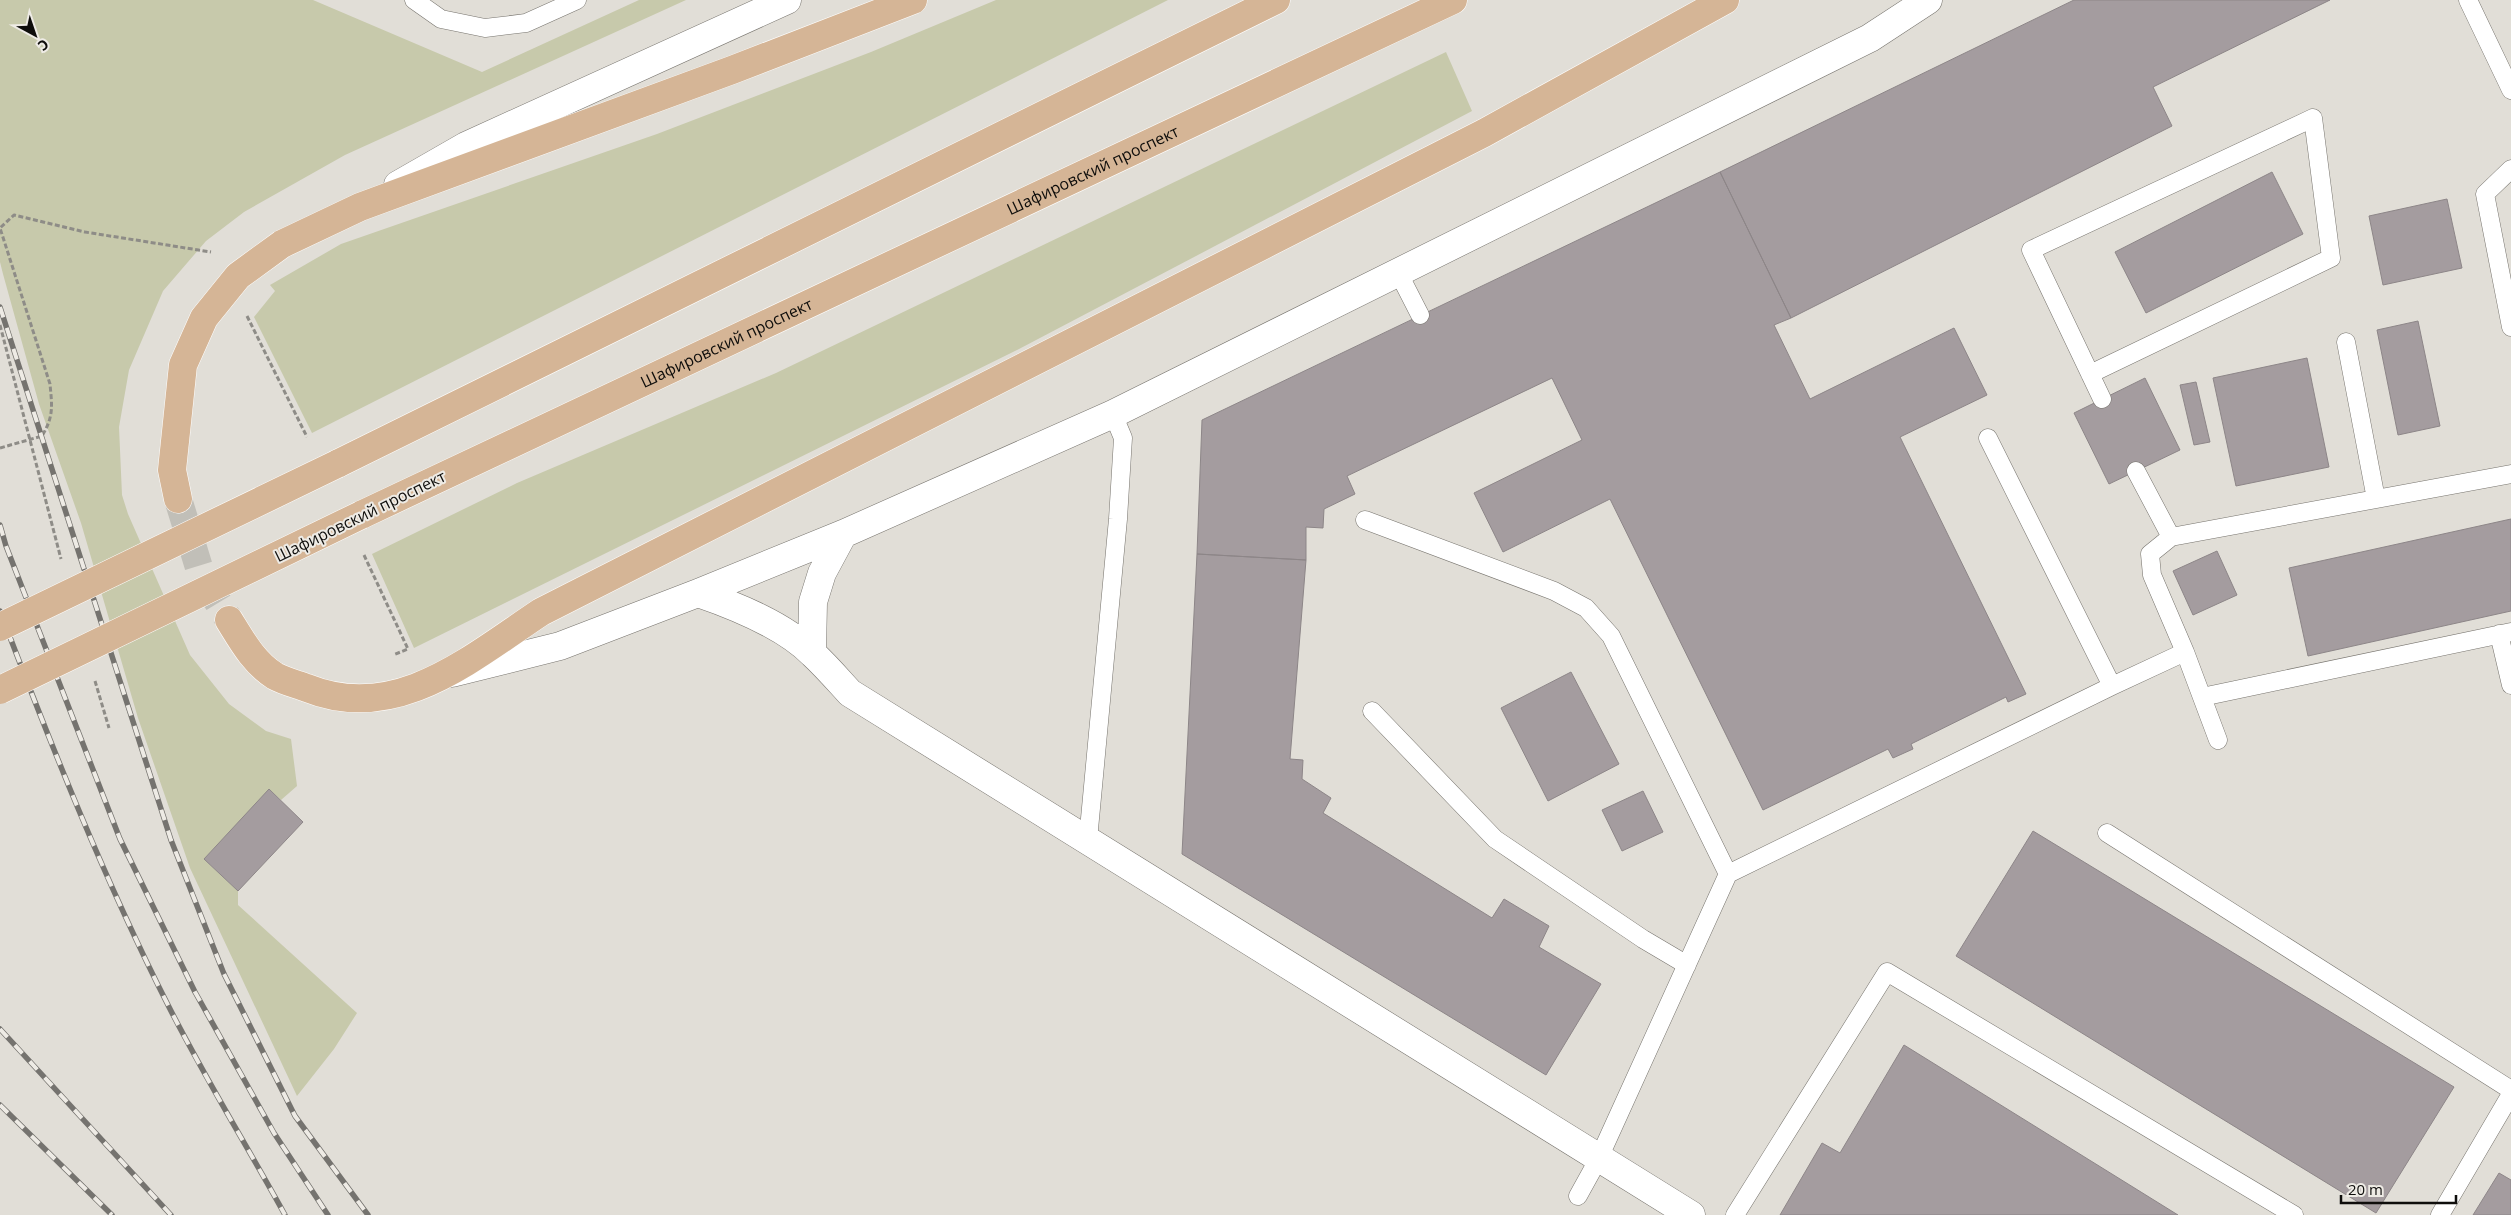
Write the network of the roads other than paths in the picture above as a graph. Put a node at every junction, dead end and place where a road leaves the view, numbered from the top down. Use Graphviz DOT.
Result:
graph roads {
  1 [pos="414,0"];
  2 [pos="577,0"];
  3 [pos="786,0"];
  4 [pos="913,0"];
  5 [pos="1276,0"];
  6 [pos="1454,0"];
  7 [pos="1725,0"];
  8 [pos="1928,0"];
  9 [pos="2468,0"];
  10 [pos="2511,90"];
  11 [pos="2511,169"];
  12 [pos="360,207"];
  13 [pos="1398,272"];
  14 [pos="1420,315"];
  15 [pos="2511,327"];
  16 [pos="2346,342"];
  17 [pos="2090,374"];
  18 [pos="2102,399"];
  19 [pos="1113,414"];
  20 [pos="1988,438"];
  21 [pos="2136,471"];
  22 [pos="2511,474"];
  23 [pos="178,498"];
  24 [pos="2376,499"];
  25 [pos="1365,520"];
  26 [pos="843,534"];
  27 [pos="2171,537"];
  28 [pos="698,593"];
  29 [pos="229,620"];
  30 [pos="0,627"];
  31 [pos="2505,633"];
  32 [pos="812,652"];
  33 [pos="2185,652"];
  34 [pos="448,674"];
  35 [pos="2511,685"];
  36 [pos="2112,686"];
  37 [pos="0,690"];
  38 [pos="2202,697"];
  39 [pos="1372,711"];
  40 [pos="2218,740"];
  41 [pos="2107,833"];
  42 [pos="1088,840"];
  43 [pos="1728,874"];
  44 [pos="1687,965"];
  45 [pos="2511,1090"];
  46 [pos="2511,1094"];
  47 [pos="1599,1158"];
  48 [pos="1578,1196"];
  49 [pos="1691,1215"];
  50 [pos="1735,1215"];
  51 [pos="2294,1215"];
  52 [pos="2440,1215"];
  1 -- 2 [label="lane"];
  3 -- 12 [label="street"];
  4 -- 12 [label="main road"];
  5 -- 30 [label="main road, bridge"];
  6 -- 37 [label="main road, Шафировский проспект, bridge"];
  7 -- 34 [label="main road"];
  8 -- 13 [label="street"];
  9 -- 10 [label="lane"];
  11 -- 15 [label="lane"];
  12 -- 23 [label="main road"];
  13 -- 14 [label="lane"];
  13 -- 19 [label="street"];
  16 -- 24 [label="lane"];
  17 -- 17 [label="lane"];
  17 -- 18 [label="lane"];
  19 -- 26 [label="street"];
  19 -- 42 [label="lane"];
  20 -- 36 [label="lane"];
  21 -- 27 [label="lane"];
  22 -- 24 [label="lane"];
  24 -- 27 [label="lane"];
  25 -- 43 [label="lane"];
  26 -- 28 [label="street"];
  26 -- 32 [label="street"];
  27 -- 33 [label="lane"];
  28 -- 32 [label="street"];
  28 -- 34 [label="street"];
  29 -- 34 [label="main road"];
  31 -- 35 [label="lane"];
  31 -- 38 [label="lane"];
  32 -- 42 [label="street"];
  33 -- 36 [label="lane"];
  33 -- 38 [label="lane"];
  36 -- 43 [label="lane"];
  38 -- 40 [label="lane"];
  39 -- 44 [label="lane"];
  41 -- 45 [label="lane"];
  42 -- 47 [label="street"];
  43 -- 44 [label="lane"];
  44 -- 47 [label="lane"];
  46 -- 52 [label="lane"];
  47 -- 48 [label="lane"];
  47 -- 49 [label="street"];
  50 -- 51 [label="lane"];
}
